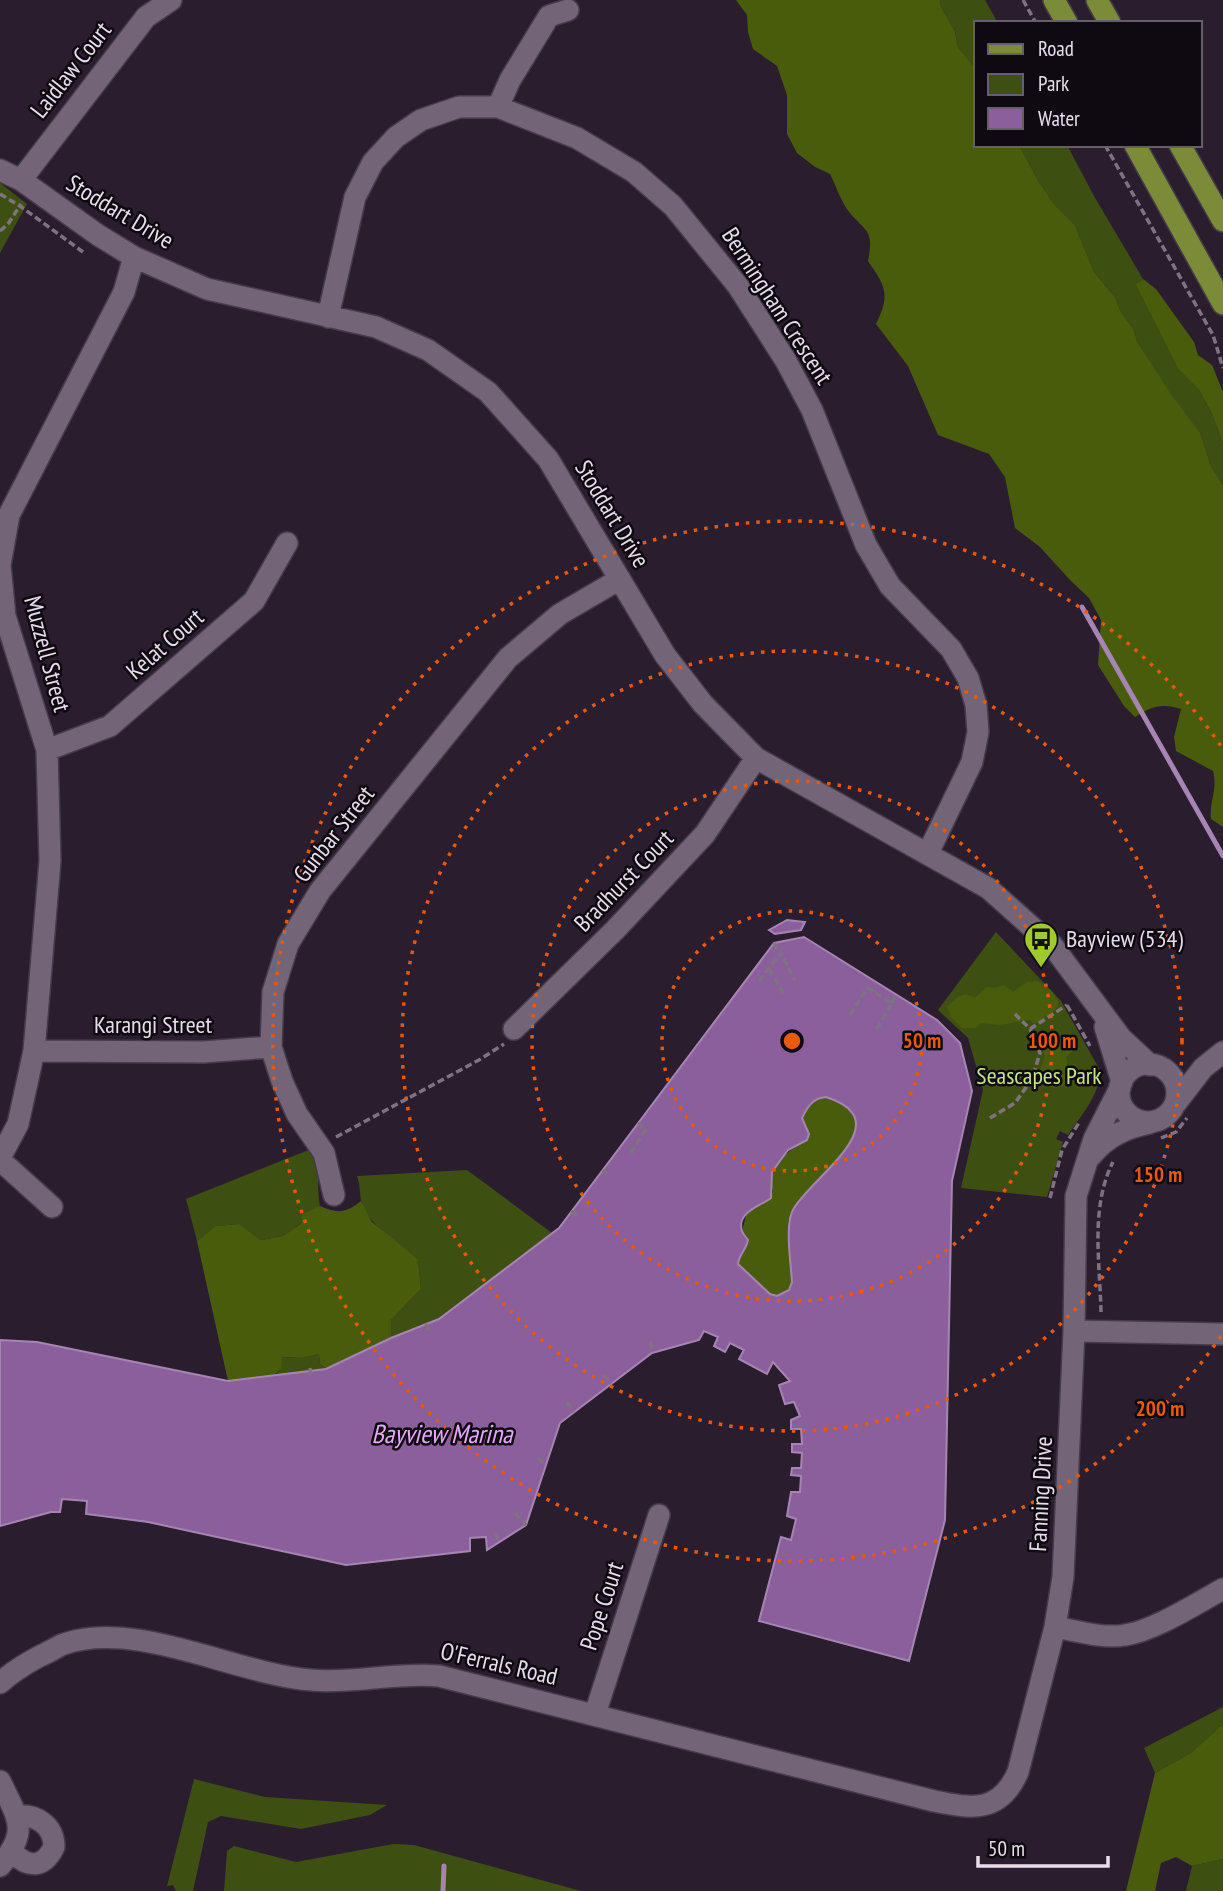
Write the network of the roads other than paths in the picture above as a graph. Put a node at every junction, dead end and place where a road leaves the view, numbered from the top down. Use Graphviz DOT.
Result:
graph roads {
  1 [pos="171,0"];
  2 [pos="1054,0"];
  3 [pos="1097,0"];
  4 [pos="141,8"];
  5 [pos="568,10"];
  6 [pos="1067,21"];
  7 [pos="1109,21"];
  8 [pos="498,107"];
  9 [pos="1136,147"];
  10 [pos="1181,147"];
  11 [pos="0,170"];
  12 [pos="24,191"];
  13 [pos="1223,220"];
  14 [pos="134,257"];
  15 [pos="1223,304"];
  16 [pos="328,317"];
  17 [pos="287,543"];
  18 [pos="620,579"];
  19 [pos="47,750"];
  20 [pos="756,758"];
  21 [pos="928,853"];
  22 [pos="1092,999"];
  23 [pos="514,1029"];
  24 [pos="271,1047"];
  25 [pos="34,1051"];
  26 [pos="1223,1051"];
  27 [pos="1153,1065"];
  28 [pos="1121,1085"];
  29 [pos="1183,1107"];
  30 [pos="1155,1130"];
  31 [pos="0,1159"];
  32 [pos="1083,1170"];
  33 [pos="334,1195"];
  34 [pos="51,1207"];
  35 [pos="1074,1331"];
  36 [pos="1223,1334"];
  37 [pos="659,1515"];
  38 [pos="1223,1589"];
  39 [pos="1055,1627"];
  40 [pos="0,1683"];
  41 [pos="595,1714"];
  42 [pos="0,1781"];
  43 [pos="990,1804"];
  44 [pos="17,1816"];
  45 [pos="6,1859"];
  1 -- 4 [label="street, Laidlaw Court"];
  2 -- 6 [label="main road"];
  3 -- 7 [label="main road"];
  4 -- 12 [label="street, Laidlaw Court"];
  5 -- 8 [label="street"];
  8 -- 16 [label="street, Bermingham Crescent"];
  8 -- 21 [label="street, Bermingham Crescent"];
  9 -- 15 [label="main road"];
  10 -- 13 [label="main road"];
  11 -- 12 [label="street, Stoddart Drive"];
  12 -- 14 [label="street, Stoddart Drive"];
  14 -- 16 [label="street, Stoddart Drive"];
  14 -- 19 [label="street, Muzzell Street"];
  16 -- 18 [label="street, Stoddart Drive"];
  17 -- 19 [label="street, Kelat Court"];
  18 -- 20 [label="street, Stoddart Drive"];
  18 -- 24 [label="street, Gunbar Street"];
  19 -- 25 [label="street, Muzzell Street"];
  20 -- 21 [label="street, Stoddart Drive"];
  20 -- 23 [label="street, Bradhurst Court"];
  21 -- 22 [label="street, Stoddart Drive"];
  22 -- 27 [label="street, Stoddart Drive"];
  22 -- 28 [label="street, Stoddart Drive"];
  24 -- 25 [label="street, Karangi Street"];
  24 -- 33 [label="street, Gunbar Street"];
  25 -- 31 [label="street, Muzzell Street"];
  26 -- 27 [label="street"];
  26 -- 29 [label="street"];
  27 -- 28 [label="street"];
  27 -- 29 [label="street"];
  28 -- 30 [label="street"];
  28 -- 32 [label="street, Fanning Drive"];
  29 -- 30 [label="street"];
  30 -- 32 [label="street, Fanning Drive"];
  31 -- 34 [label="street"];
  32 -- 35 [label="street, Fanning Drive"];
  35 -- 36 [label="street"];
  35 -- 39 [label="street, Fanning Drive"];
  37 -- 41 [label="street, Pope Court"];
  38 -- 39 [label="street"];
  39 -- 43 [label="street, Fanning Drive"];
  40 -- 41 [label="street, O'Ferrals Road"];
  41 -- 43 [label="street, O'Ferrals Road"];
  42 -- 44 [label="street"];
  44 -- 45 [label="street"];
  44 -- 45 [label="street"];
}
